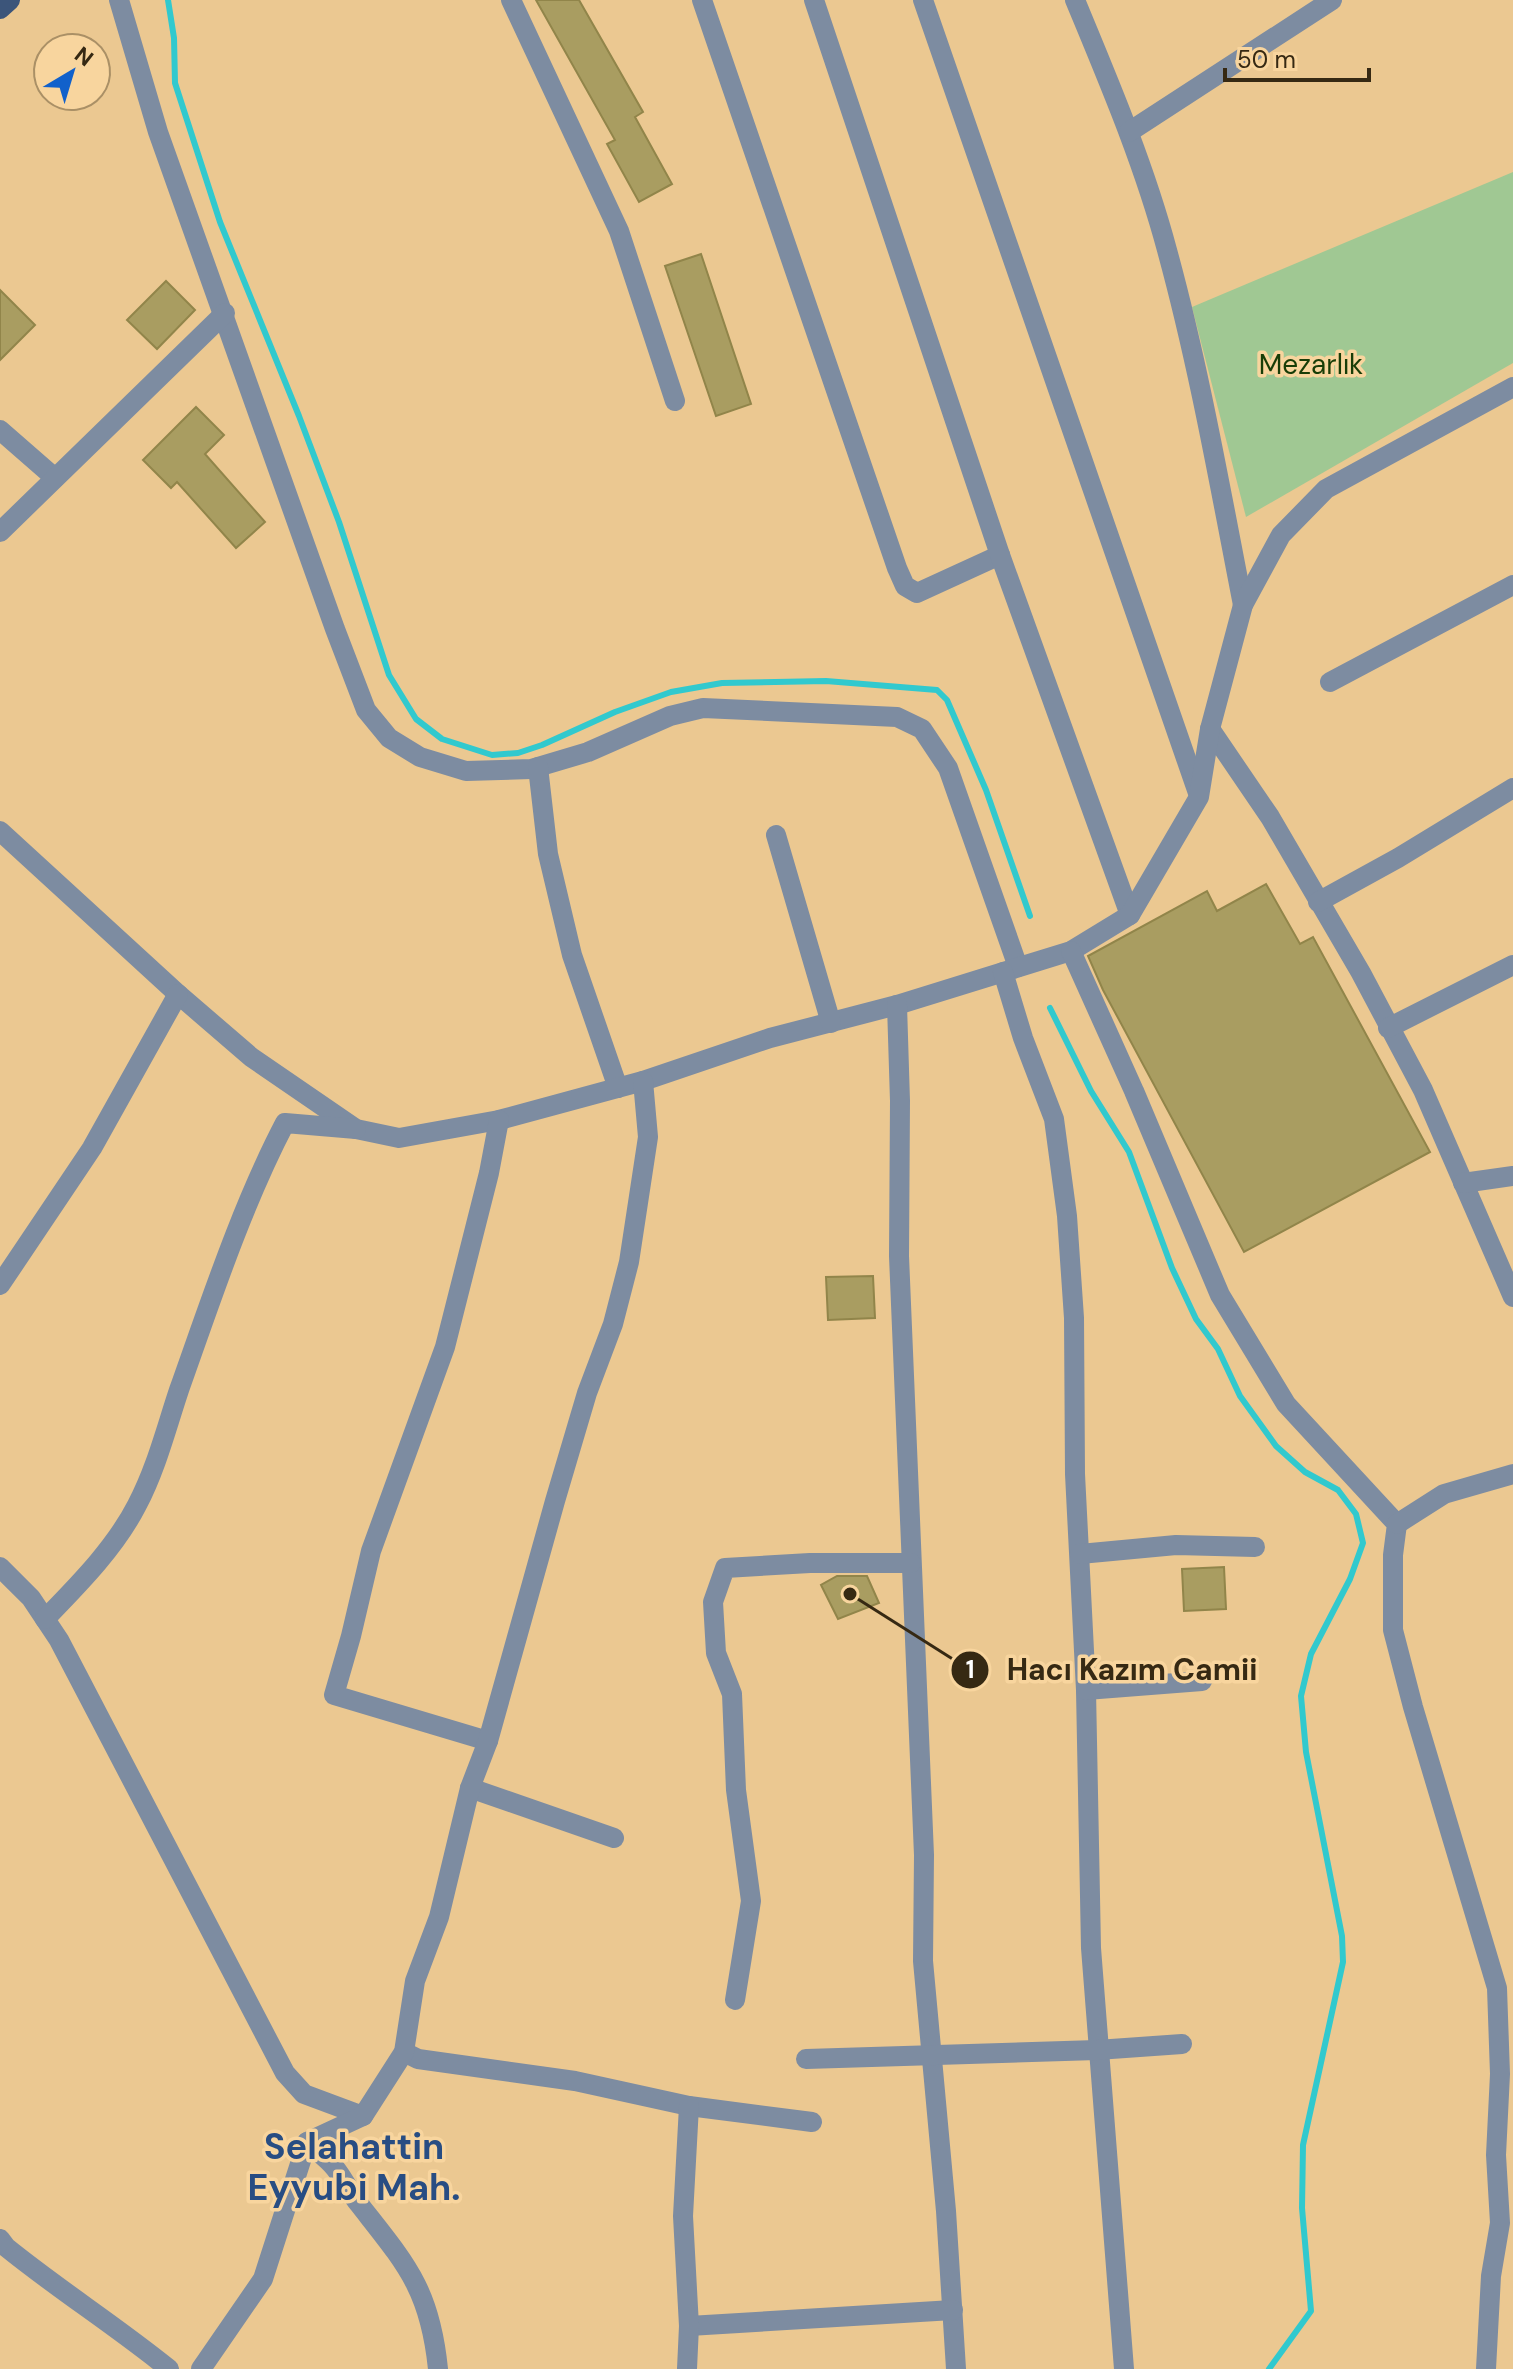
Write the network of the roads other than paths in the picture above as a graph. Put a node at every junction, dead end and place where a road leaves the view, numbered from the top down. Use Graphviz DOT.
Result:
graph roads {
  1 [pos="10,0"];
  2 [pos="119,0"];
  3 [pos="511,0"];
  4 [pos="702,0"];
  5 [pos="814,0"];
  6 [pos="923,0"];
  7 [pos="1075,0"];
  8 [pos="1332,0"];
  9 [pos="0,9"];
  10 [pos="1129,132"];
  11 [pos="225,313"];
  12 [pos="1513,387"];
  13 [pos="675,401"];
  14 [pos="0,430"];
  15 [pos="55,478"];
  16 [pos="0,532"];
  17 [pos="1000,555"];
  18 [pos="1513,585"];
  19 [pos="1243,605"];
  20 [pos="1330,682"];
  21 [pos="1210,729"];
  22 [pos="538,767"];
  23 [pos="1513,788"];
  24 [pos="1199,797"];
  25 [pos="0,831"];
  26 [pos="776,835"];
  27 [pos="1318,902"];
  28 [pos="1130,915"];
  29 [pos="1071,951"];
  30 [pos="1513,965"];
  31 [pos="1010,970"];
  32 [pos="178,994"];
  33 [pos="897,1005"];
  34 [pos="831,1023"];
  35 [pos="1388,1028"];
  36 [pos="643,1081"];
  37 [pos="618,1088"];
  38 [pos="499,1120"];
  39 [pos="356,1129"];
  40 [pos="1513,1176"];
  41 [pos="1463,1183"];
  42 [pos="0,1285"];
  43 [pos="1513,1297"];
  44 [pos="1513,1474"];
  45 [pos="1397,1524"];
  46 [pos="1255,1547"];
  47 [pos="1080,1554"];
  48 [pos="911,1563"];
  49 [pos="0,1567"];
  50 [pos="45,1619"];
  51 [pos="1202,1681"];
  52 [pos="1086,1690"];
  53 [pos="488,1741"];
  54 [pos="470,1788"];
  55 [pos="614,1838"];
  56 [pos="735,2000"];
  57 [pos="1182,2044"];
  58 [pos="1097,2050"];
  59 [pos="404,2052"];
  60 [pos="933,2055"];
  61 [pos="806,2059"];
  62 [pos="689,2106"];
  63 [pos="363,2116"];
  64 [pos="812,2122"];
  65 [pos="307,2142"];
  66 [pos="1506,2222"];
  67 [pos="0,2239"];
  68 [pos="953,2310"];
  69 [pos="689,2326"];
  70 [pos="169,2369"];
  71 [pos="201,2369"];
  72 [pos="438,2369"];
  73 [pos="687,2369"];
  74 [pos="956,2369"];
  75 [pos="1124,2369"];
  76 [pos="1486,2369"];
  1 -- 9 [label="main road"];
  2 -- 11 [label="street"];
  3 -- 13 [label="street"];
  4 -- 17 [label="street"];
  5 -- 17 [label="street"];
  6 -- 24 [label="street"];
  7 -- 10 [label="street"];
  8 -- 10 [label="street"];
  10 -- 19 [label="street"];
  11 -- 15 [label="street"];
  11 -- 22 [label="street"];
  12 -- 19 [label="street"];
  14 -- 15 [label="street"];
  15 -- 16 [label="street"];
  17 -- 28 [label="street"];
  18 -- 20 [label="street"];
  19 -- 21 [label="street"];
  21 -- 24 [label="street"];
  21 -- 27 [label="street"];
  22 -- 31 [label="street"];
  22 -- 37 [label="street"];
  23 -- 27 [label="street"];
  24 -- 28 [label="street"];
  25 -- 32 [label="street"];
  26 -- 34 [label="street"];
  27 -- 35 [label="street"];
  28 -- 29 [label="street"];
  29 -- 31 [label="street"];
  29 -- 45 [label="street"];
  30 -- 35 [label="street"];
  31 -- 33 [label="street"];
  31 -- 47 [label="street"];
  32 -- 39 [label="street"];
  32 -- 42 [label="street"];
  33 -- 34 [label="street"];
  33 -- 48 [label="street"];
  34 -- 36 [label="street"];
  35 -- 41 [label="street"];
  36 -- 37 [label="street"];
  36 -- 53 [label="street"];
  37 -- 38 [label="street"];
  38 -- 39 [label="street"];
  38 -- 53 [label="street"];
  39 -- 50 [label="street"];
  40 -- 41 [label="street"];
  41 -- 43 [label="street"];
  44 -- 45 [label="street"];
  45 -- 66 [label="street"];
  46 -- 47 [label="street"];
  47 -- 52 [label="street"];
  48 -- 56 [label="street"];
  48 -- 60 [label="street"];
  49 -- 50 [label="street"];
  50 -- 63 [label="street"];
  51 -- 52 [label="street"];
  52 -- 58 [label="street"];
  53 -- 54 [label="street"];
  54 -- 55 [label="street"];
  54 -- 59 [label="street"];
  57 -- 58 [label="street"];
  58 -- 60 [label="street"];
  58 -- 75 [label="street"];
  59 -- 62 [label="street"];
  59 -- 63 [label="street"];
  60 -- 61 [label="street"];
  60 -- 68 [label="street"];
  62 -- 64 [label="street"];
  62 -- 69 [label="street"];
  63 -- 65 [label="street"];
  65 -- 71 [label="street"];
  65 -- 72 [label="street"];
  66 -- 76 [label="street"];
  67 -- 70 [label="street"];
  68 -- 69 [label="street"];
  68 -- 74 [label="street"];
  69 -- 73 [label="street"];
}
